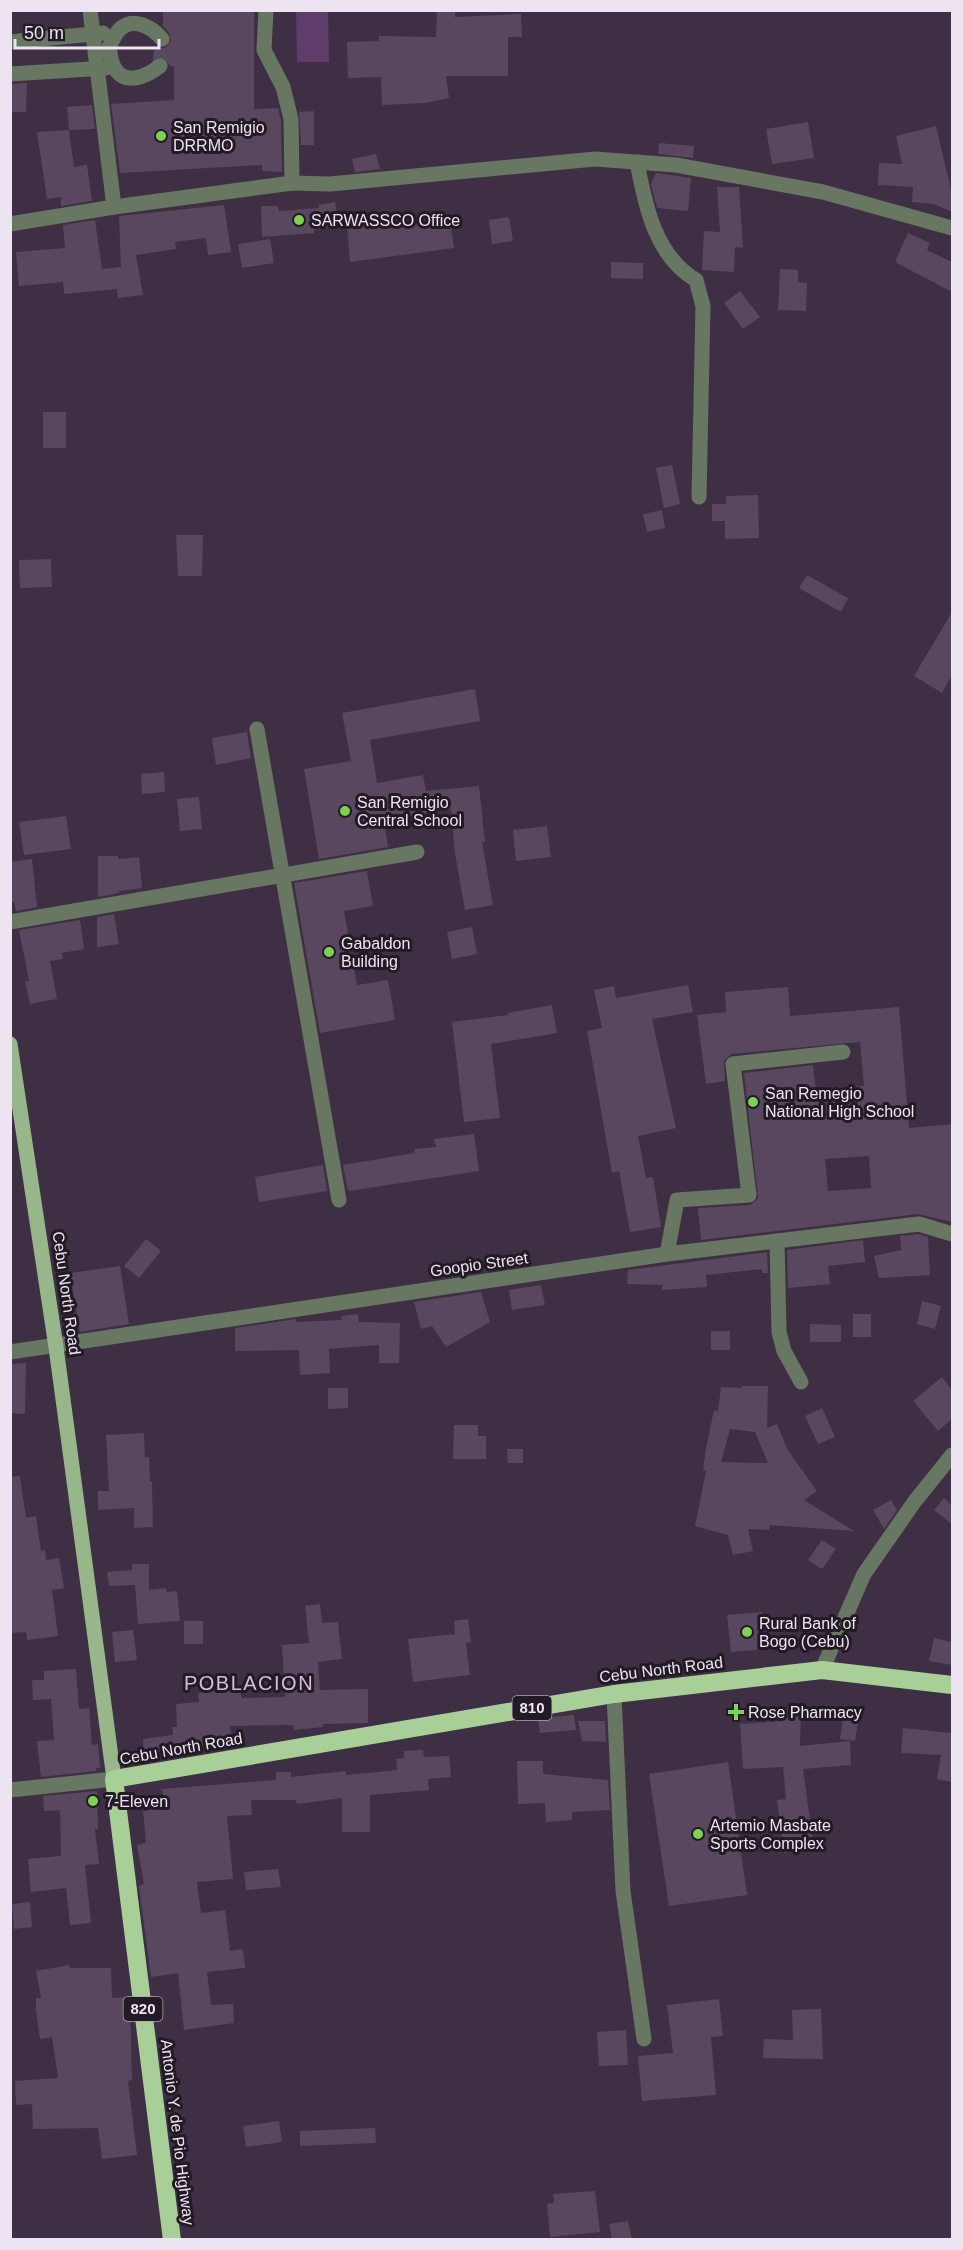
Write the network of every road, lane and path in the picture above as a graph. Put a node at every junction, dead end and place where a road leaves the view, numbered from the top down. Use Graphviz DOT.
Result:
graph roads {
  1 [pos="90,10"];
  2 [pos="266,10"];
  3 [pos="146,18"];
  4 [pos="119,30"];
  5 [pos="93,35"];
  6 [pos="162,39"];
  7 [pos="10,42"];
  8 [pos="160,66"];
  9 [pos="114,67"];
  10 [pos="98,69"];
  11 [pos="10,74"];
  12 [pos="638,162"];
  13 [pos="292,183"];
  14 [pos="114,207"];
  15 [pos="10,224"];
  16 [pos="952,228"];
  17 [pos="699,497"];
  18 [pos="257,729"];
  19 [pos="417,852"];
  20 [pos="282,875"];
  21 [pos="10,922"];
  22 [pos="10,1044"];
  23 [pos="843,1052"];
  24 [pos="339,1200"];
  25 [pos="952,1234"];
  26 [pos="777,1241"];
  27 [pos="667,1254"];
  28 [pos="56,1347"];
  29 [pos="10,1352"];
  30 [pos="801,1382"];
  31 [pos="952,1455"];
  32 [pos="822,1670"];
  33 [pos="952,1685"];
  34 [pos="614,1694"];
  35 [pos="114,1779"];
  36 [pos="10,1790"];
  37 [pos="644,2039"];
  38 [pos="172,2240"];
  1 -- 5 [label="street"];
  2 -- 13 [label="street"];
  3 -- 4 [label="street"];
  3 -- 6 [label="street"];
  4 -- 5 [label="street"];
  4 -- 9 [label="street"];
  5 -- 7 [label="street"];
  5 -- 10 [label="street"];
  8 -- 9 [label="street"];
  9 -- 10 [label="street"];
  10 -- 11 [label="street"];
  10 -- 14 [label="street"];
  12 -- 13 [label="street"];
  12 -- 16 [label="street"];
  12 -- 17 [label="street"];
  13 -- 14 [label="street"];
  14 -- 15 [label="street"];
  18 -- 20 [label="street"];
  19 -- 20 [label="street"];
  20 -- 21 [label="street"];
  20 -- 24 [label="street"];
  22 -- 28 [label="main road, Cebu North Road"];
  23 -- 27 [label="street"];
  25 -- 26 [label="street, Goopio Street"];
  26 -- 27 [label="street, Goopio Street"];
  26 -- 30 [label="street"];
  27 -- 28 [label="street, Goopio Street"];
  28 -- 29 [label="street, Goopio Street"];
  28 -- 35 [label="main road, Cebu North Road"];
  31 -- 32 [label="street"];
  32 -- 33 [label="highway, Cebu North Road / 810"];
  32 -- 34 [label="highway, Cebu North Road / 810"];
  34 -- 35 [label="highway, Cebu North Road / 810"];
  34 -- 37 [label="street"];
  35 -- 36 [label="street"];
  35 -- 38 [label="highway, Antonio Y. de Pio Highway / 820"];
}
